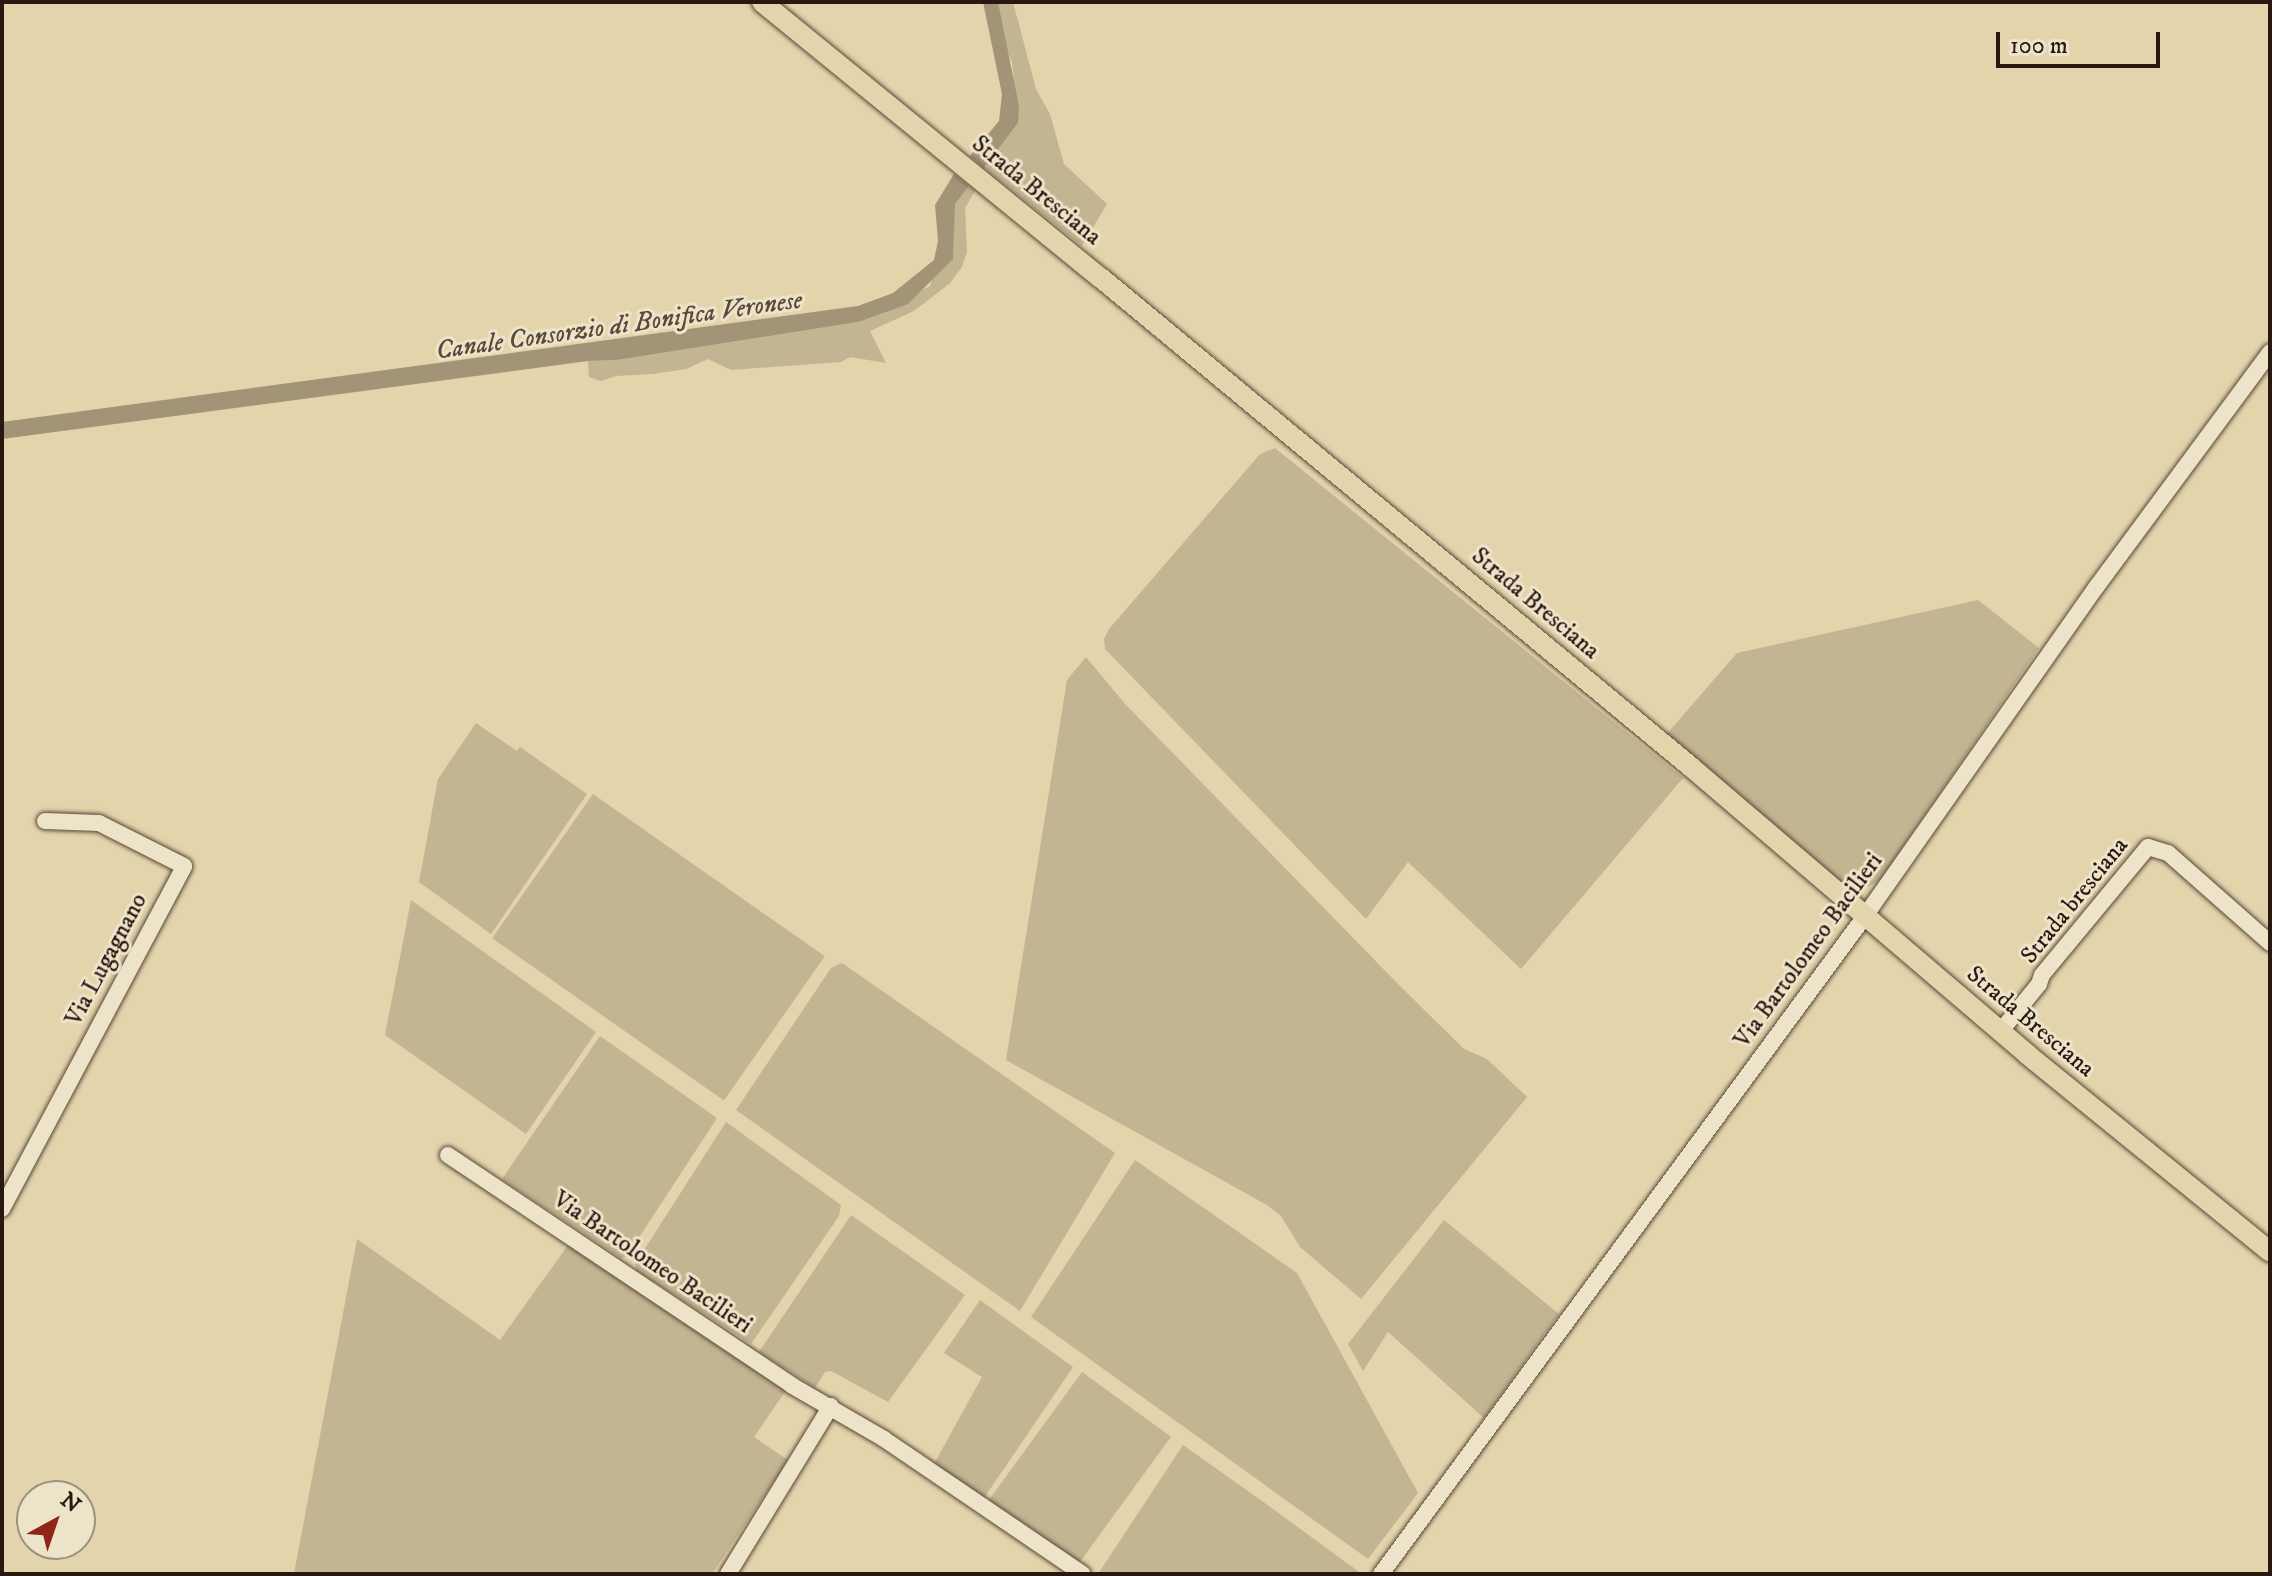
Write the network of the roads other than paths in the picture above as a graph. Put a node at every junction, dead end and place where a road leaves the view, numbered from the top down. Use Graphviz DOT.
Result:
graph roads {
  1 [pos="762,2"];
  2 [pos="2270,352"];
  3 [pos="45,821"];
  4 [pos="1865,916"];
  5 [pos="2270,943"];
  6 [pos="2000,1032"];
  7 [pos="448,1155"];
  8 [pos="2,1209"];
  9 [pos="2270,1252"];
  10 [pos="831,1406"];
  11 [pos="728,1574"];
  12 [pos="1083,1574"];
  13 [pos="1381,1574"];
  1 -- 4 [label="main road, Strada Bresciana"];
  2 -- 4 [label="street, Via Bartolomeo Bacilieri"];
  3 -- 8 [label="street, Via Lugagnano"];
  4 -- 6 [label="main road, Strada Bresciana"];
  4 -- 13 [label="street, Via Bartolomeo Bacilieri"];
  5 -- 6 [label="street, Strada bresciana"];
  6 -- 9 [label="main road, Strada Bresciana"];
  7 -- 10 [label="street, Via Bartolomeo Bacilieri"];
  10 -- 11 [label="street"];
  10 -- 12 [label="street, Via Bartolomeo Bacilieri"];
}
